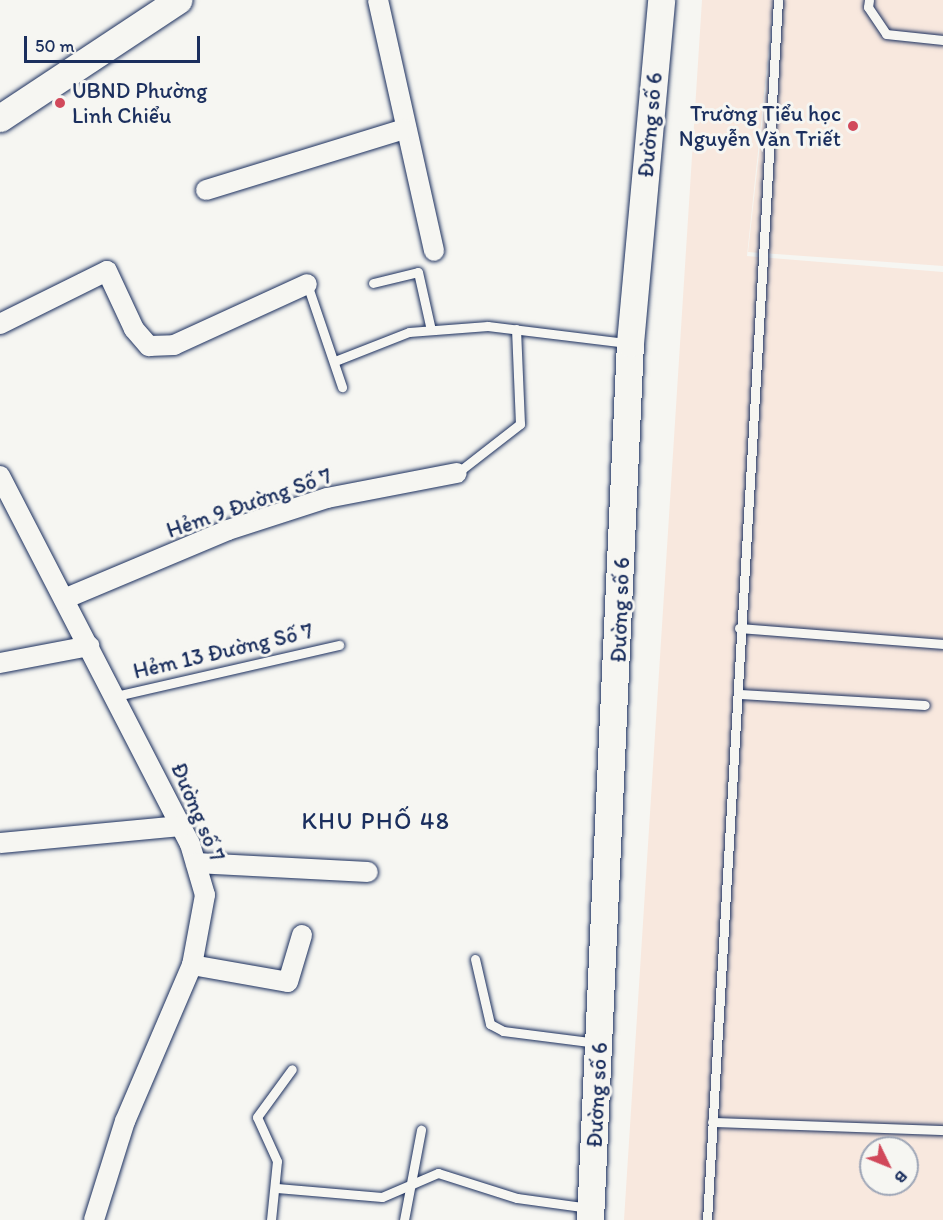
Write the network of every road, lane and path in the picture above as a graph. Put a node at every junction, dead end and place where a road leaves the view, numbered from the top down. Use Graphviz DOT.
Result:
graph roads {
  1 [pos="178,0"];
  2 [pos="378,0"];
  3 [pos="661,0"];
  4 [pos="778,0"];
  5 [pos="869,0"];
  6 [pos="943,40"];
  7 [pos="0,118"];
  8 [pos="404,129"];
  9 [pos="206,190"];
  10 [pos="434,251"];
  11 [pos="373,283"];
  12 [pos="307,284"];
  13 [pos="0,324"];
  14 [pos="516,329"];
  15 [pos="431,330"];
  16 [pos="630,343"];
  17 [pos="335,361"];
  18 [pos="342,387"];
  19 [pos="457,473"];
  20 [pos="0,476"];
  21 [pos="64,599"];
  22 [pos="739,628"];
  23 [pos="943,644"];
  24 [pos="339,645"];
  25 [pos="89,646"];
  26 [pos="0,663"];
  27 [pos="740,694"];
  28 [pos="116,696"];
  29 [pos="926,705"];
  30 [pos="181,826"];
  31 [pos="0,845"];
  32 [pos="195,863"];
  33 [pos="368,872"];
  34 [pos="302,935"];
  35 [pos="475,958"];
  36 [pos="192,965"];
  37 [pos="599,1043"];
  38 [pos="292,1069"];
  39 [pos="712,1122"];
  40 [pos="421,1130"];
  41 [pos="943,1130"];
  42 [pos="407,1186"];
  43 [pos="277,1188"];
  44 [pos="591,1214"];
  45 [pos="94,1220"];
  46 [pos="271,1220"];
  47 [pos="404,1220"];
  48 [pos="707,1220"];
  1 -- 7 [label="street"];
  2 -- 8 [label="street"];
  3 -- 16 [label="street, Đường số 6"];
  4 -- 22 [label="lane"];
  5 -- 6 [label="lane"];
  8 -- 9 [label="street"];
  8 -- 10 [label="street"];
  11 -- 15 [label="lane"];
  12 -- 13 [label="street"];
  12 -- 17 [label="lane"];
  14 -- 15 [label="lane"];
  14 -- 16 [label="lane"];
  14 -- 19 [label="lane"];
  15 -- 17 [label="lane"];
  16 -- 37 [label="street, Đường số 6"];
  17 -- 18 [label="lane"];
  19 -- 21 [label="street, Hẻm 9 Đường Số 7"];
  20 -- 21 [label="street, Đường số 7"];
  21 -- 25 [label="street, Đường số 7"];
  22 -- 23 [label="lane"];
  22 -- 27 [label="lane"];
  24 -- 28 [label="lane, Hẻm 13 Đường Số 7"];
  25 -- 26 [label="street"];
  25 -- 28 [label="street, Đường số 7"];
  27 -- 29 [label="lane"];
  27 -- 39 [label="lane"];
  28 -- 30 [label="street, Đường số 7"];
  30 -- 31 [label="street"];
  30 -- 32 [label="street, Đường số 7"];
  32 -- 33 [label="street"];
  32 -- 36 [label="street, Đường số 7"];
  34 -- 36 [label="street"];
  35 -- 37 [label="lane"];
  36 -- 45 [label="street, Đường số 7"];
  37 -- 44 [label="street, Đường số 6"];
  38 -- 43 [label="lane"];
  39 -- 41 [label="lane"];
  39 -- 48 [label="lane"];
  40 -- 42 [label="lane"];
  42 -- 43 [label="lane"];
  42 -- 44 [label="lane"];
  42 -- 47 [label="lane"];
  43 -- 46 [label="lane"];
}
